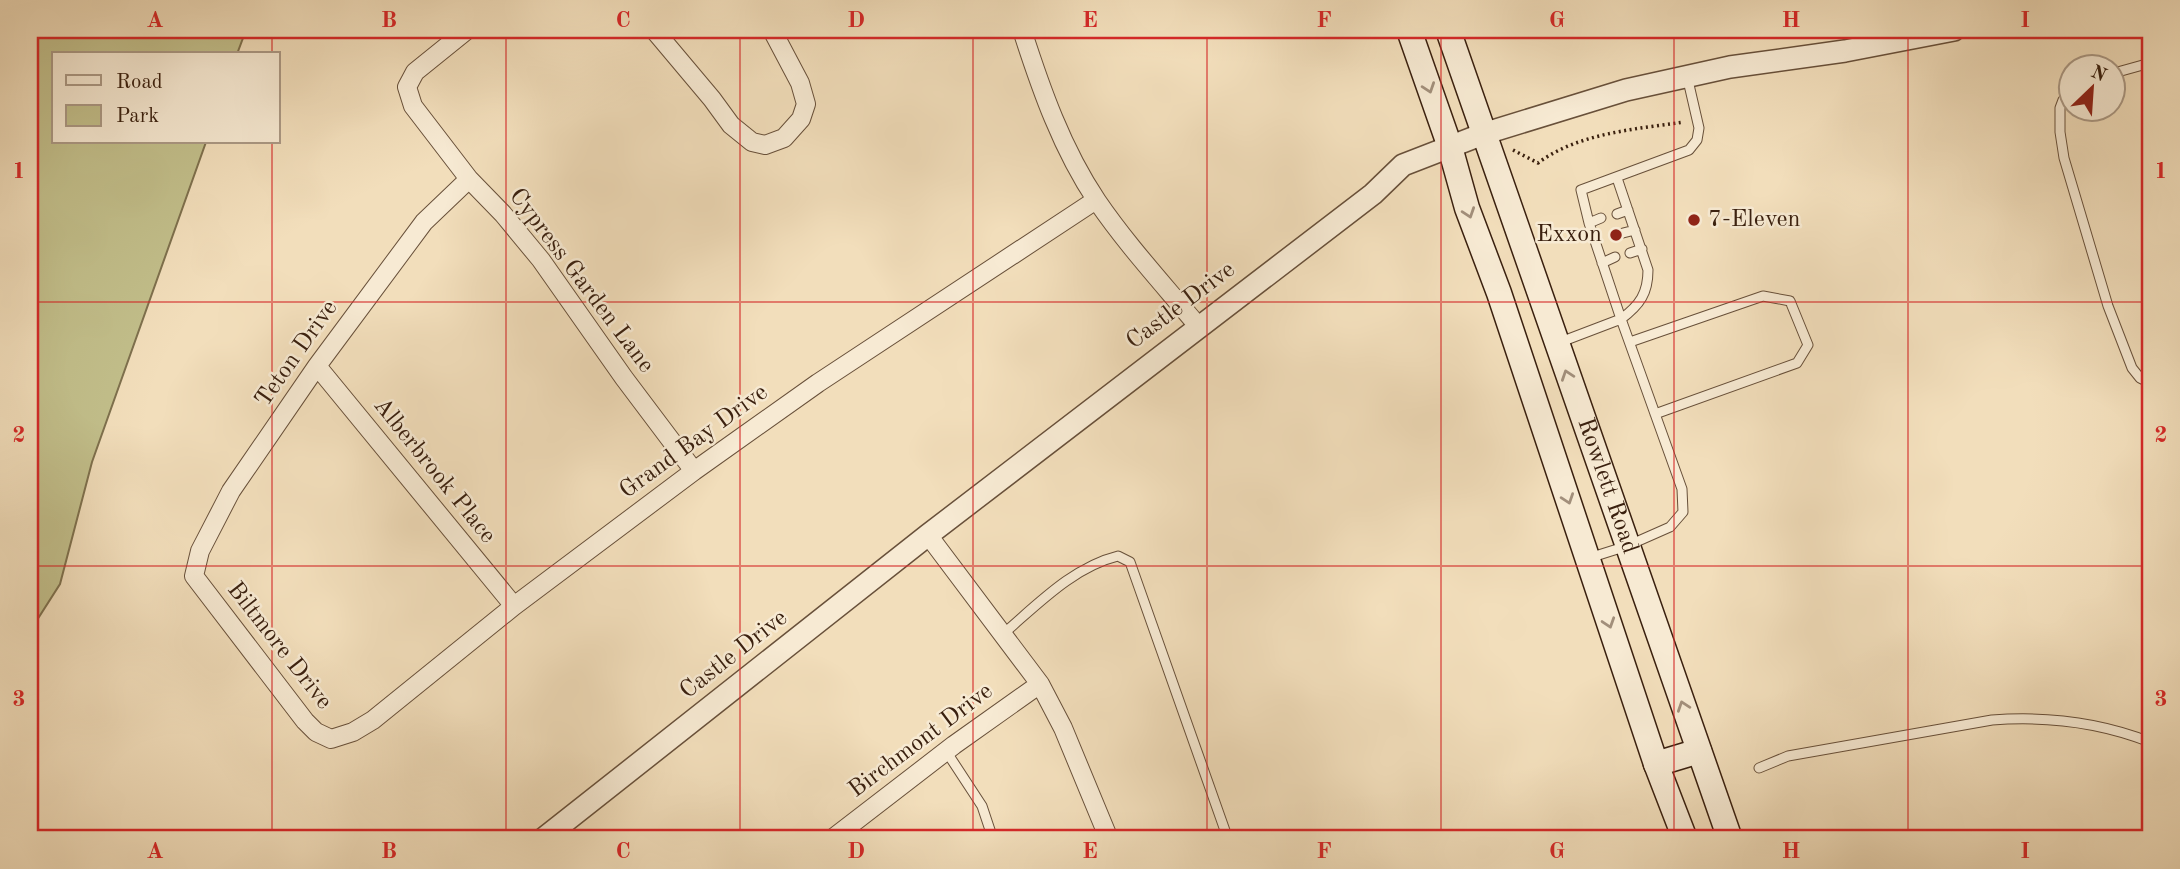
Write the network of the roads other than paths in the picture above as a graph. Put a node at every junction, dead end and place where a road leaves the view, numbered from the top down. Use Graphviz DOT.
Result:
graph roads {
  1 [pos="467,30"];
  2 [pos="654,30"];
  3 [pos="772,30"];
  4 [pos="1022,30"];
  5 [pos="1409,30"];
  6 [pos="1448,30"];
  7 [pos="1954,30"];
  8 [pos="2150,63"];
  9 [pos="2128,69"];
  10 [pos="1687,75"];
  11 [pos="2060,122"];
  12 [pos="1483,134"];
  13 [pos="1450,147"];
  14 [pos="1617,178"];
  15 [pos="469,179"];
  16 [pos="1096,200"];
  17 [pos="1629,210"];
  18 [pos="1617,214"];
  19 [pos="1601,218"];
  20 [pos="1589,223"];
  21 [pos="1635,230"];
  22 [pos="1623,233"];
  23 [pos="1608,237"];
  24 [pos="1596,242"];
  25 [pos="1642,249"];
  26 [pos="1630,253"];
  27 [pos="1615,257"];
  28 [pos="1602,263"];
  29 [pos="1621,319"];
  30 [pos="1198,326"];
  31 [pos="1630,342"];
  32 [pos="1556,344"];
  33 [pos="317,366"];
  34 [pos="2150,383"];
  35 [pos="1655,414"];
  36 [pos="694,471"];
  37 [pos="928,535"];
  38 [pos="1627,546"];
  39 [pos="1588,558"];
  40 [pos="194,576"];
  41 [pos="514,606"];
  42 [pos="1003,634"];
  43 [pos="1040,684"];
  44 [pos="331,739"];
  45 [pos="2150,742"];
  46 [pos="946,751"];
  47 [pos="1699,751"];
  48 [pos="1656,764"];
  49 [pos="1759,768"];
  50 [pos="856,832"];
  51 [pos="543,839"];
  52 [pos="832,839"];
  53 [pos="993,839"];
  54 [pos="1109,839"];
  55 [pos="1228,839"];
  56 [pos="1685,839"];
  57 [pos="1730,839"];
  1 -- 15 [label="street, Cypress Garden Lane"];
  2 -- 3 [label="street"];
  4 -- 16 [label="street"];
  5 -- 13 [label="main road, Rowlett Road, one-way"];
  6 -- 12 [label="main road, Rowlett Road"];
  7 -- 10 [label="street, Castle Drive"];
  8 -- 9 [label="lane"];
  10 -- 12 [label="street, Castle Drive"];
  10 -- 14 [label="lane"];
  11 -- 34 [label="lane"];
  12 -- 13 [label="street, Castle Drive"];
  12 -- 32 [label="main road, Rowlett Road"];
  13 -- 30 [label="street, Castle Drive"];
  13 -- 39 [label="main road, Rowlett Road, one-way"];
  14 -- 17 [label="lane"];
  14 -- 20 [label="lane"];
  15 -- 33 [label="street, Teton Drive"];
  15 -- 36 [label="street, Cypress Garden Lane"];
  16 -- 30 [label="street"];
  16 -- 36 [label="street, Grand Bay Drive"];
  17 -- 18 [label="lane"];
  17 -- 21 [label="lane"];
  19 -- 20 [label="lane"];
  20 -- 24 [label="lane"];
  21 -- 22 [label="lane"];
  21 -- 25 [label="lane"];
  23 -- 24 [label="lane"];
  24 -- 28 [label="lane"];
  25 -- 26 [label="lane"];
  25 -- 29 [label="lane"];
  27 -- 28 [label="lane"];
  28 -- 29 [label="lane"];
  29 -- 31 [label="lane"];
  29 -- 32 [label="lane"];
  30 -- 37 [label="street, Castle Drive"];
  31 -- 35 [label="lane"];
  31 -- 35 [label="lane"];
  38 -- 32 [label="main road, Rowlett Road, one-way"];
  33 -- 40 [label="street, Teton Drive"];
  33 -- 41 [label="street, Alberbrook Place"];
  35 -- 38 [label="lane"];
  36 -- 41 [label="street, Grand Bay Drive"];
  37 -- 42 [label="street"];
  37 -- 51 [label="street, Castle Drive"];
  38 -- 39 [label="lane"];
  47 -- 38 [label="main road, Rowlett Road, one-way"];
  39 -- 48 [label="main road, Rowlett Road, one-way"];
  40 -- 44 [label="street, Biltmore Drive"];
  41 -- 44 [label="street, Grand Bay Drive"];
  42 -- 43 [label="street"];
  42 -- 55 [label="lane"];
  43 -- 46 [label="street, Birchmont Drive"];
  43 -- 54 [label="street"];
  45 -- 49 [label="lane"];
  46 -- 50 [label="street, Birchmont Drive"];
  46 -- 53 [label="lane"];
  47 -- 48 [label="main road"];
  47 -- 57 [label="main road, Rowlett Road"];
  48 -- 56 [label="main road, Rowlett Road"];
  50 -- 52 [label="street, Birchmont Drive"];
}
